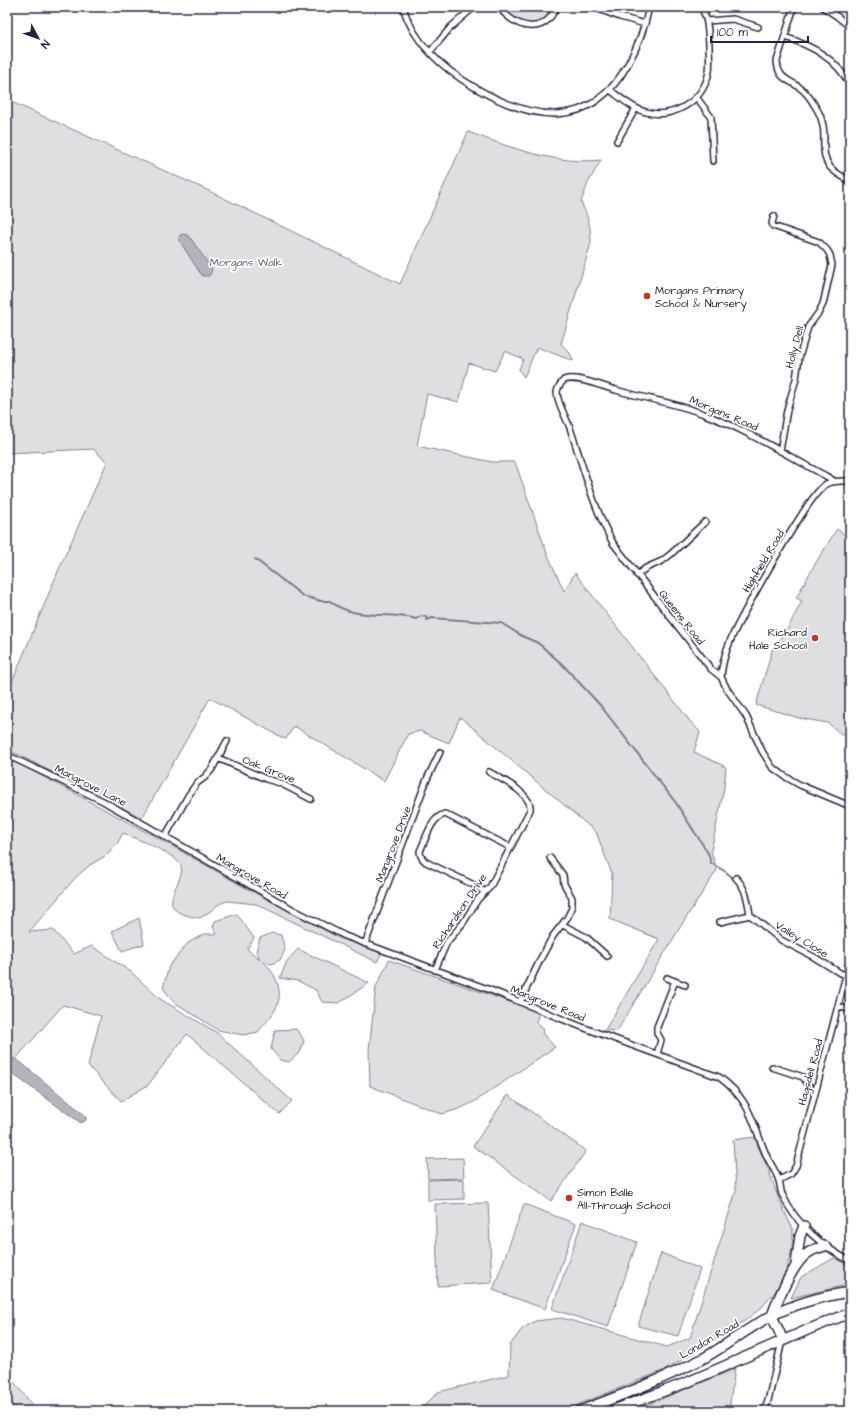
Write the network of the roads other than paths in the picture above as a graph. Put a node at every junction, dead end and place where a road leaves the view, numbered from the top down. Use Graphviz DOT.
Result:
graph roads {
  1 [pos="402,7"];
  2 [pos="474,7"];
  3 [pos="498,7"];
  4 [pos="556,7"];
  5 [pos="593,7"];
  6 [pos="649,7"];
  7 [pos="701,7"];
  8 [pos="794,7"];
  9 [pos="823,7"];
  10 [pos="707,20"];
  11 [pos="645,24"];
  12 [pos="850,26"];
  13 [pos="758,27"];
  14 [pos="785,37"];
  15 [pos="430,52"];
  16 [pos="850,85"];
  17 [pos="610,90"];
  18 [pos="696,98"];
  19 [pos="636,108"];
  20 [pos="617,141"];
  21 [pos="713,161"];
  22 [pos="850,181"];
  23 [pos="774,216"];
  24 [pos="557,391"];
  25 [pos="780,451"];
  26 [pos="834,481"];
  27 [pos="850,481"];
  28 [pos="705,522"];
  29 [pos="637,575"];
  30 [pos="721,677"];
  31 [pos="227,741"];
  32 [pos="440,752"];
  33 [pos="7,755"];
  34 [pos="218,758"];
  35 [pos="489,772"];
  36 [pos="311,800"];
  37 [pos="850,806"];
  38 [pos="165,837"];
  39 [pos="510,847"];
  40 [pos="550,858"];
  41 [pos="736,878"];
  42 [pos="485,892"];
  43 [pos="750,915"];
  44 [pos="720,922"];
  45 [pos="563,925"];
  46 [pos="365,944"];
  47 [pos="607,956"];
  48 [pos="850,960"];
  49 [pos="434,970"];
  50 [pos="846,976"];
  51 [pos="667,978"];
  52 [pos="675,981"];
  53 [pos="685,985"];
  54 [pos="520,1002"];
  55 [pos="838,1006"];
  56 [pos="850,1010"];
  57 [pos="657,1054"];
  58 [pos="772,1067"];
  59 [pos="814,1093"];
  60 [pos="779,1180"];
  61 [pos="804,1226"];
  62 [pos="825,1246"];
  63 [pos="850,1261"];
  64 [pos="796,1264"];
  65 [pos="850,1292"];
  66 [pos="850,1313"];
  67 [pos="772,1316"];
  68 [pos="783,1340"];
  69 [pos="625,1408"];
  70 [pos="580,1411"];
  71 [pos="611,1411"];
  72 [pos="764,1411"];
  1 -- 15 [label="street"];
  2 -- 15 [label="street"];
  3 -- 4 [label="street"];
  5 -- 11 [label="street"];
  6 -- 11 [label="street"];
  7 -- 10 [label="street"];
  8 -- 14 [label="street"];
  9 -- 12 [label="street"];
  10 -- 13 [label="street"];
  10 -- 18 [label="street"];
  11 -- 17 [label="street"];
  14 -- 16 [label="street"];
  14 -- 22 [label="street"];
  15 -- 17 [label="street"];
  17 -- 19 [label="street"];
  18 -- 19 [label="street"];
  18 -- 21 [label="street"];
  19 -- 20 [label="street"];
  23 -- 25 [label="street, Holly Dell"];
  24 -- 25 [label="street, Morgans Road"];
  24 -- 29 [label="street, Queens Road"];
  25 -- 26 [label="street, Morgans Road"];
  26 -- 27 [label="street"];
  26 -- 30 [label="street, Highfield Road"];
  28 -- 29 [label="street"];
  29 -- 30 [label="street, Queens Road"];
  30 -- 37 [label="street, Queens Road"];
  31 -- 34 [label="street"];
  32 -- 46 [label="street, Mangrove Drive"];
  33 -- 38 [label="street, Mangrove Lane"];
  34 -- 36 [label="street, Oak Grove"];
  34 -- 38 [label="street"];
  35 -- 39 [label="street, Richardson Drive"];
  38 -- 46 [label="street, Mangrove Road"];
  39 -- 42 [label="street, Richardson Drive"];
  39 -- 42 [label="street"];
  40 -- 45 [label="street"];
  41 -- 43 [label="street"];
  42 -- 49 [label="street, Richardson Drive"];
  43 -- 44 [label="street"];
  43 -- 50 [label="street, Valley Close"];
  45 -- 47 [label="street"];
  45 -- 54 [label="street"];
  46 -- 49 [label="street, Mangrove Road"];
  48 -- 50 [label="street, Hagsdell Road"];
  49 -- 54 [label="street, Mangrove Road"];
  50 -- 55 [label="street, Hagsdell Road"];
  51 -- 52 [label="street"];
  52 -- 53 [label="street"];
  52 -- 57 [label="street"];
  54 -- 57 [label="street, Mangrove Road"];
  55 -- 56 [label="street"];
  55 -- 59 [label="street, Hagsdell Road"];
  57 -- 60 [label="street, Mangrove Road"];
  58 -- 59 [label="street"];
  59 -- 60 [label="street, Hagsdell Road"];
  60 -- 61 [label="street, Mangrove Road"];
  61 -- 62 [label="street, Mangrove Road"];
  61 -- 64 [label="highway"];
  62 -- 63 [label="street, Mangrove Road"];
  62 -- 64 [label="highway"];
  64 -- 67 [label="highway"];
  65 -- 67 [label="highway, London Road"];
  66 -- 68 [label="highway"];
  67 -- 68 [label="highway"];
  67 -- 70 [label="highway, London Road"];
  68 -- 69 [label="highway"];
  68 -- 72 [label="street"];
  69 -- 71 [label="highway"];
}
